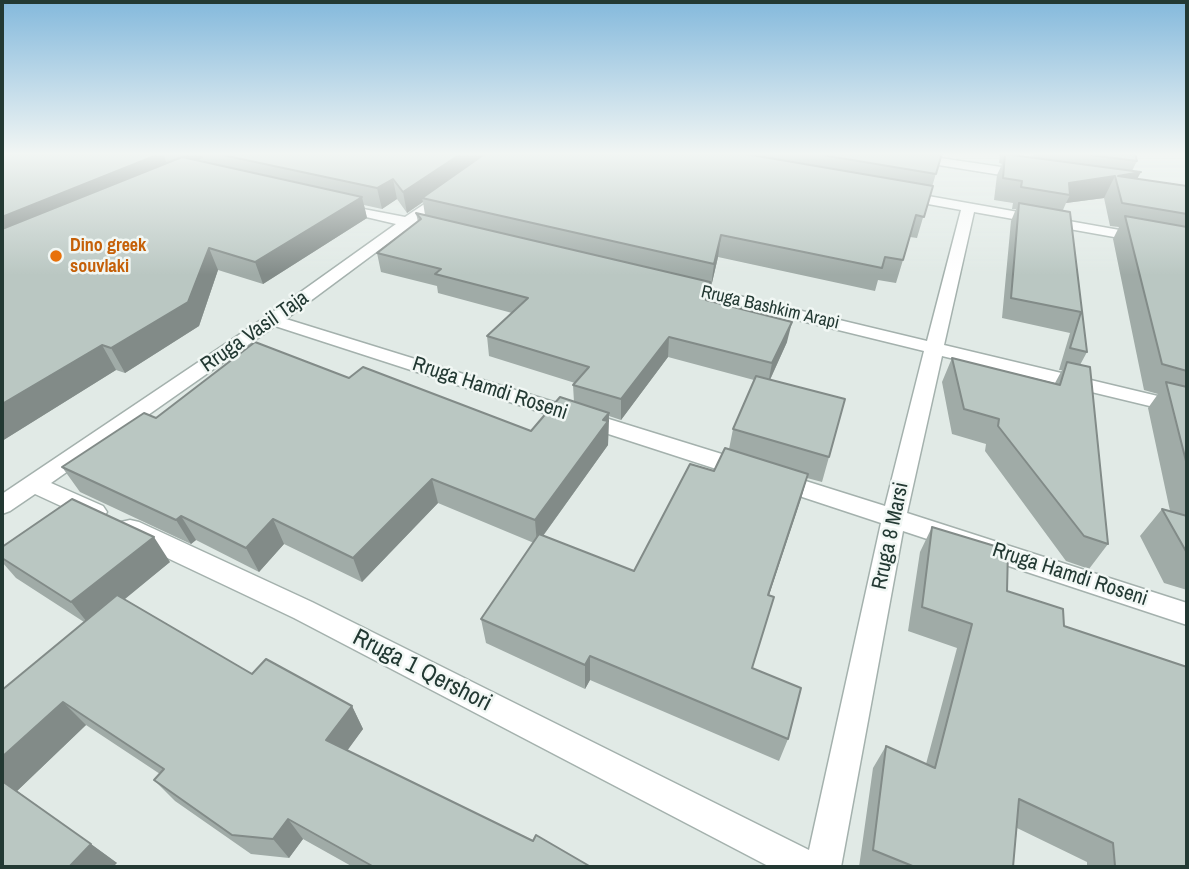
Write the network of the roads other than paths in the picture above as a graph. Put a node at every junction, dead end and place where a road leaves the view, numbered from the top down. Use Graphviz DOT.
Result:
graph roads {
  1 [pos="446,194"];
  2 [pos="897,194"];
  3 [pos="317,201"];
  4 [pos="968,206"];
  5 [pos="407,222"];
  6 [pos="461,234"];
  7 [pos="1187,246"];
  8 [pos="664,283"];
  9 [pos="273,320"];
  10 [pos="935,347"];
  11 [pos="1187,408"];
  12 [pos="33,484"];
  13 [pos="2,505"];
  14 [pos="894,517"];
  15 [pos="1187,614"];
  16 [pos="806,867"];
  17 [pos="822,867"];
  1 -- 5 [label="street, Rruga Vasil Taja"];
  2 -- 4 [label="street"];
  3 -- 5 [label="street"];
  4 -- 7 [label="street"];
  4 -- 10 [label="street, Rruga 8 Marsi"];
  5 -- 6 [label="street"];
  5 -- 9 [label="street, Rruga Vasil Taja"];
  8 -- 10 [label="street, Rruga Bashkim Arapi"];
  9 -- 12 [label="street, Rruga Vasil Taja"];
  9 -- 14 [label="street, Rruga Hamdi Roseni"];
  10 -- 11 [label="street, Rruga Bashkim Arapi"];
  10 -- 14 [label="street, Rruga 8 Marsi"];
  12 -- 13 [label="street, Rruga Vasil Taja"];
  12 -- 16 [label="street, Rruga 1 Qershori"];
  14 -- 15 [label="street, Rruga Hamdi Roseni"];
  14 -- 17 [label="street, Rruga 8 Marsi"];
}
